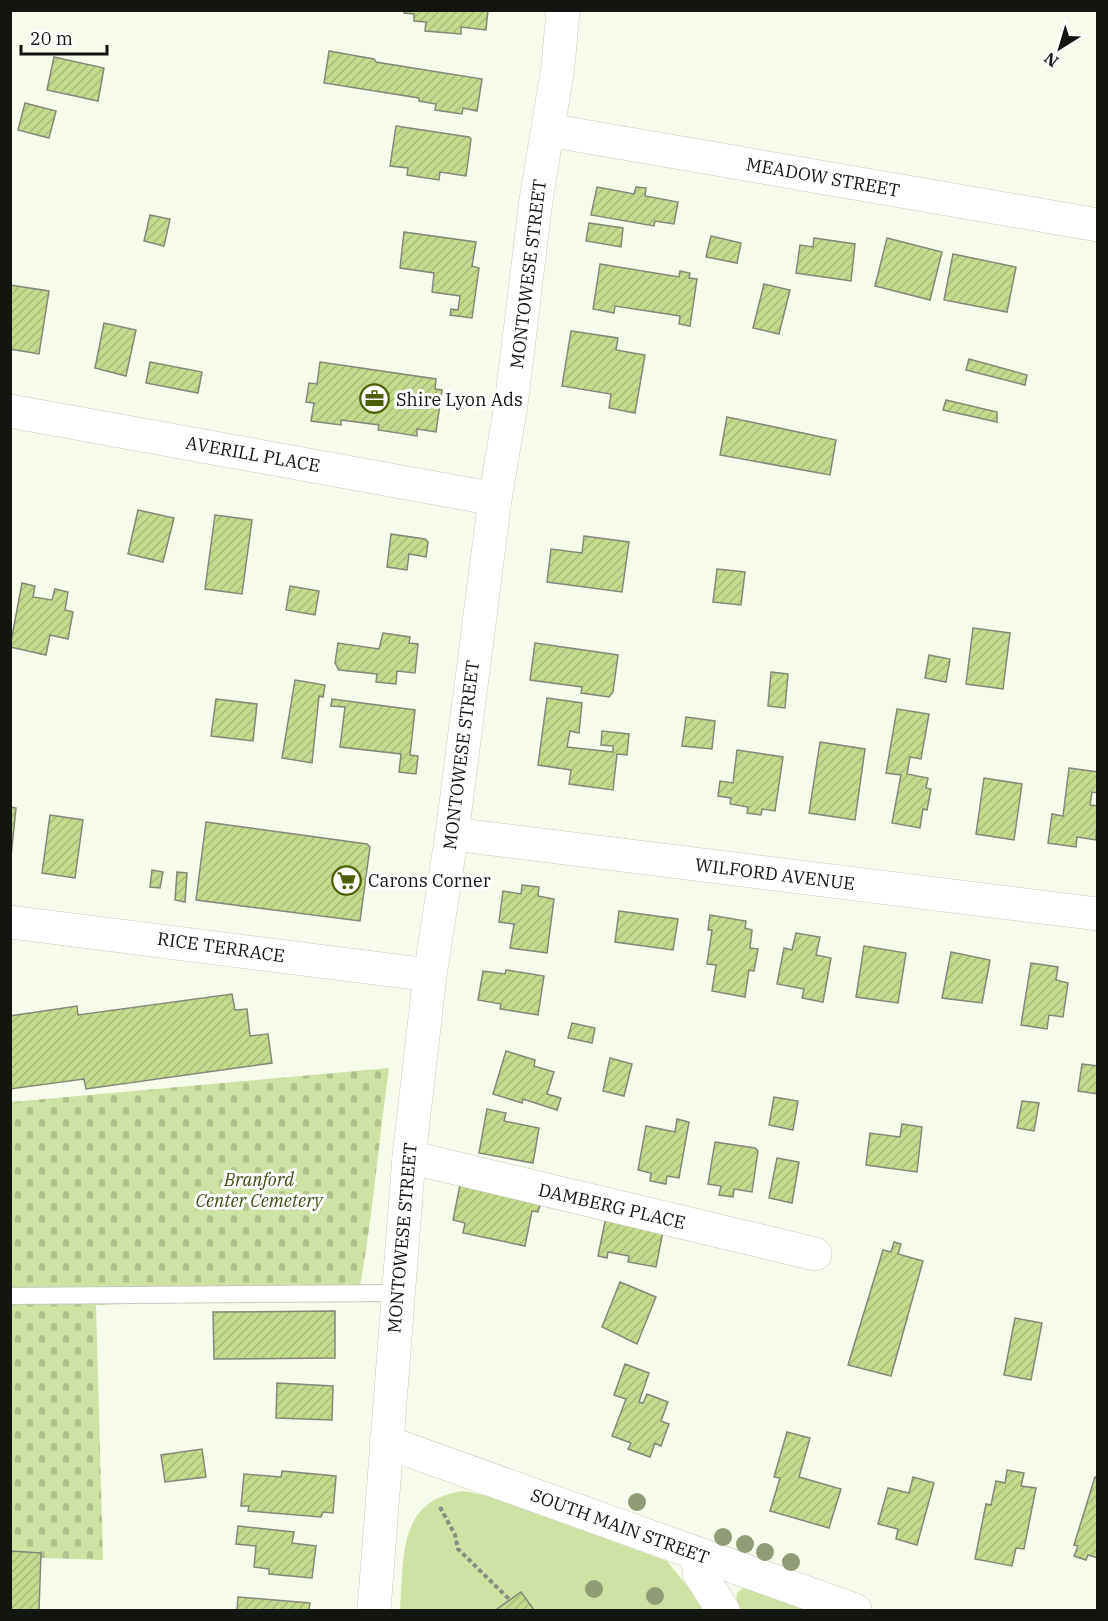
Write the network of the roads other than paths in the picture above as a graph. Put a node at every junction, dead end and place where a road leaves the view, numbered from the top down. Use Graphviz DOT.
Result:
graph roads {
  1 [pos="563,10"];
  2 [pos="548,130"];
  3 [pos="1098,225"];
  4 [pos="10,411"];
  5 [pos="495,499"];
  6 [pos="452,834"];
  7 [pos="1098,914"];
  8 [pos="10,922"];
  9 [pos="430,975"];
  10 [pos="409,1157"];
  11 [pos="815,1254"];
  12 [pos="397,1293"];
  13 [pos="10,1296"];
  14 [pos="386,1442"];
  15 [pos="698,1554"];
  16 [pos="374,1611"];
  17 [pos="723,1611"];
  18 [pos="855,1611"];
  1 -- 2 [label="street, MONTOWESE STREET"];
  2 -- 3 [label="street, MEADOW STREET"];
  2 -- 5 [label="street, MONTOWESE STREET"];
  4 -- 5 [label="street, AVERILL PLACE"];
  5 -- 6 [label="street, MONTOWESE STREET"];
  6 -- 7 [label="street, WILFORD AVENUE"];
  6 -- 9 [label="street, MONTOWESE STREET"];
  8 -- 9 [label="street, RICE TERRACE"];
  9 -- 10 [label="street, MONTOWESE STREET"];
  10 -- 11 [label="street, DAMBERG PLACE"];
  10 -- 12 [label="street, MONTOWESE STREET"];
  12 -- 13 [label="lane"];
  12 -- 14 [label="street, MONTOWESE STREET"];
  14 -- 15 [label="street, SOUTH MAIN STREET"];
  14 -- 16 [label="street, MONTOWESE STREET"];
  15 -- 17 [label="street"];
  15 -- 18 [label="street, SOUTH MAIN STREET"];
}
